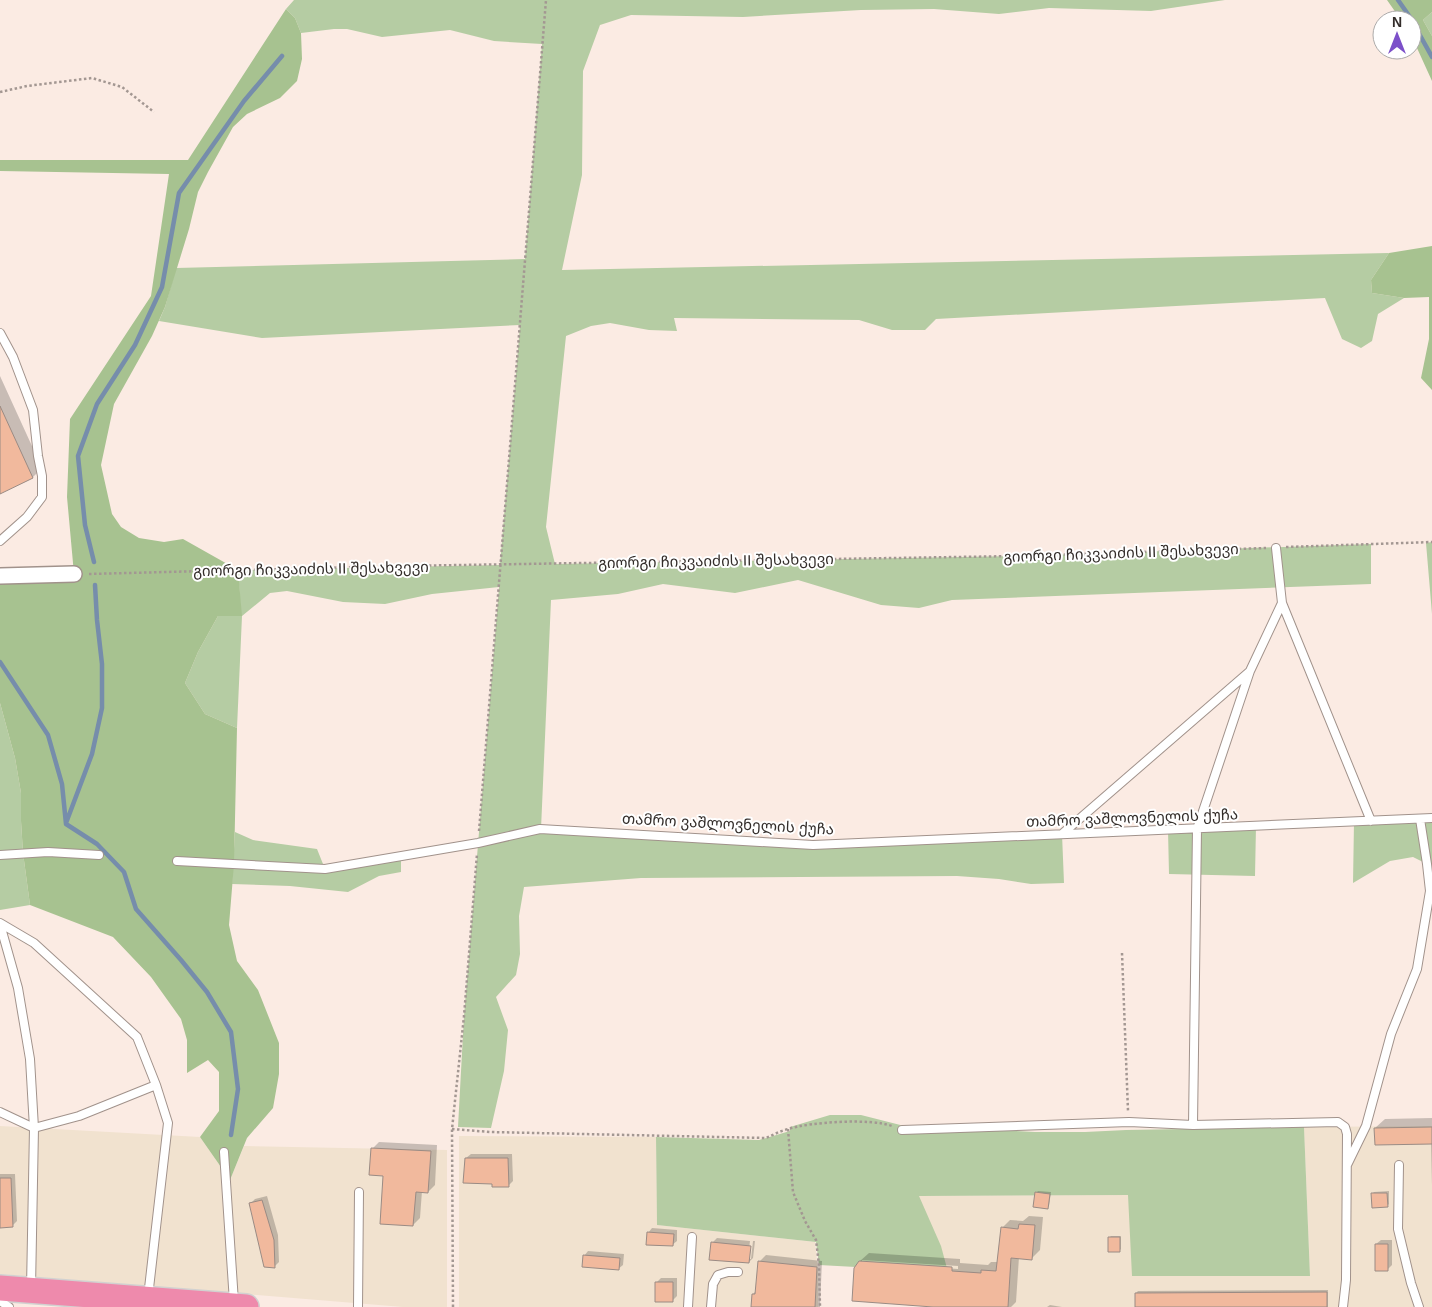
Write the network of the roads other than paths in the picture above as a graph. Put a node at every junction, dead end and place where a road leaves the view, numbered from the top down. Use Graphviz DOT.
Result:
graph roads {
  1 [pos="0,332"];
  2 [pos="1,539"];
  3 [pos="1276,548"];
  4 [pos="74,574"];
  5 [pos="0,576"];
  6 [pos="1282,603"];
  7 [pos="1250,671"];
  8 [pos="1420,818"];
  9 [pos="1432,818"];
  10 [pos="1371,821"];
  11 [pos="1197,829"];
  12 [pos="1062,834"];
  13 [pos="0,854"];
  14 [pos="99,855"];
  15 [pos="177,861"];
  16 [pos="1431,892"];
  17 [pos="0,924"];
  18 [pos="156,1085"];
  19 [pos="0,1112"];
  20 [pos="1193,1125"];
  21 [pos="34,1128"];
  22 [pos="902,1130"];
  23 [pos="224,1152"];
  24 [pos="1399,1165"];
  25 [pos="1346,1166"];
  26 [pos="359,1192"];
  27 [pos="692,1237"];
  28 [pos="738,1272"];
  29 [pos="0,1288"];
  30 [pos="31,1290"];
  31 [pos="0,1302"];
  32 [pos="153,1304"];
  33 [pos="9,1307"];
  34 [pos="240,1307"];
  35 [pos="358,1307"];
  36 [pos="688,1307"];
  37 [pos="711,1307"];
  38 [pos="1343,1307"];
  39 [pos="1419,1307"];
  1 -- 2 [label="lane"];
  3 -- 6 [label="lane"];
  4 -- 5 [label="street"];
  6 -- 7 [label="lane"];
  6 -- 10 [label="lane"];
  7 -- 11 [label="lane"];
  7 -- 12 [label="lane"];
  8 -- 9 [label="lane, თამრო ვაშლოვნელის ქუჩა"];
  8 -- 10 [label="lane, თამრო ვაშლოვნელის ქუჩა"];
  8 -- 16 [label="lane"];
  10 -- 11 [label="lane, თამრო ვაშლოვნელის ქუჩა"];
  11 -- 12 [label="lane, თამრო ვაშლოვნელის ქუჩა"];
  11 -- 20 [label="lane"];
  12 -- 15 [label="lane, თამრო ვაშლოვნელის ქუჩა"];
  13 -- 14 [label="lane"];
  16 -- 25 [label="lane"];
  17 -- 18 [label="lane"];
  17 -- 21 [label="lane"];
  18 -- 21 [label="lane"];
  18 -- 32 [label="lane"];
  19 -- 21 [label="lane"];
  20 -- 22 [label="lane"];
  20 -- 25 [label="lane"];
  21 -- 30 [label="lane"];
  23 -- 34 [label="lane"];
  24 -- 39 [label="lane"];
  25 -- 38 [label="lane"];
  26 -- 35 [label="lane"];
  27 -- 36 [label="lane"];
  28 -- 37 [label="lane"];
  29 -- 30 [label="highway"];
  30 -- 32 [label="highway"];
  31 -- 33 [label="lane"];
  32 -- 34 [label="highway"];
}
